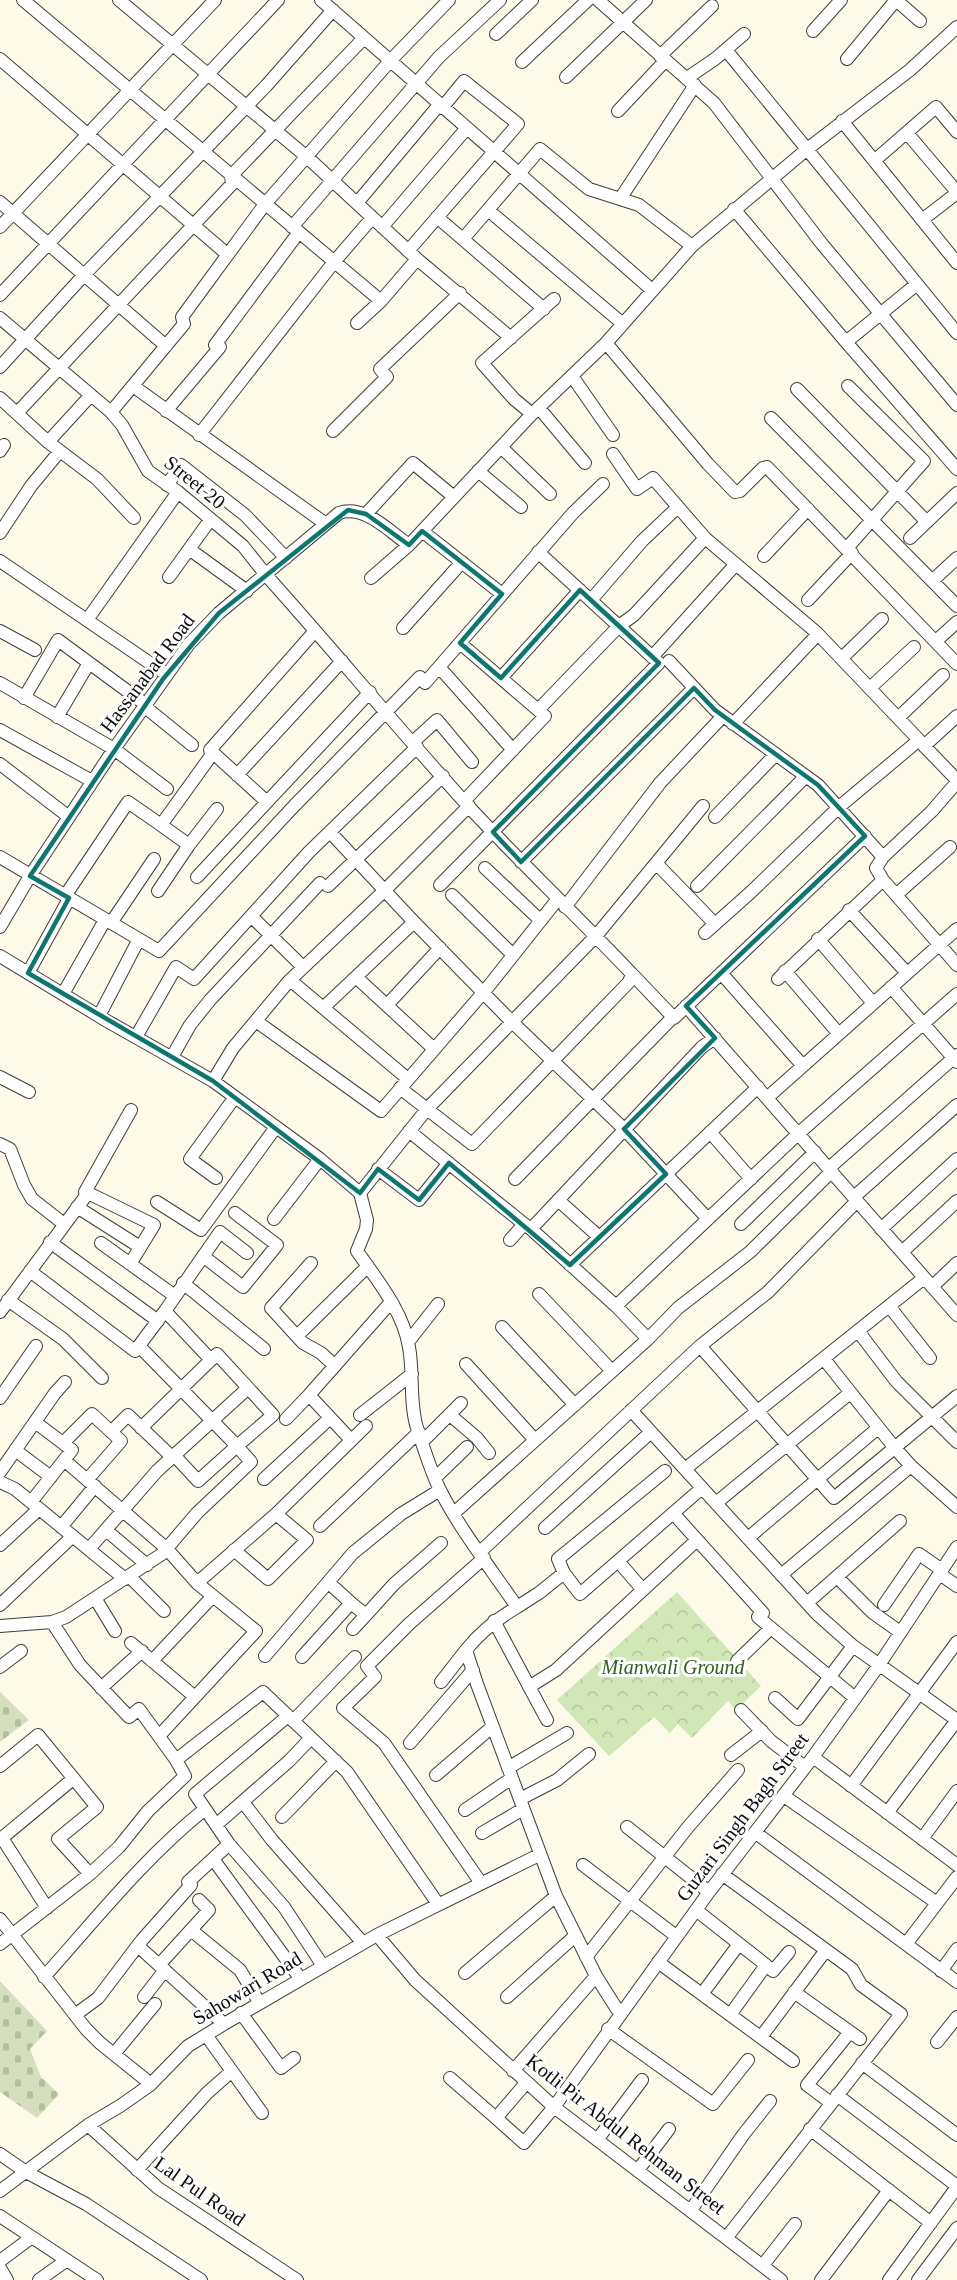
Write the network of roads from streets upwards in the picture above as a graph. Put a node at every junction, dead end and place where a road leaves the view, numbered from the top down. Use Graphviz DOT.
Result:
graph roads {
  1 [pos="23,0"];
  2 [pos="119,0"];
  3 [pos="215,0"];
  4 [pos="278,0"];
  5 [pos="321,0"];
  6 [pos="449,0"];
  7 [pos="500,0"];
  8 [pos="532,0"];
  9 [pos="588,0"];
  10 [pos="646,0"];
  11 [pos="841,0"];
  12 [pos="896,0"];
  13 [pos="602,1"];
  14 [pos="712,6"];
  15 [pos="333,10"];
  16 [pos="920,21"];
  17 [pos="623,23"];
  18 [pos="957,27"];
  19 [pos="813,31"];
  20 [pos="496,34"];
  21 [pos="744,34"];
  22 [pos="364,38"];
  23 [pos="173,45"];
  24 [pos="726,50"];
  25 [pos="663,58"];
  26 [pos="847,58"];
  27 [pos="0,59"];
  28 [pos="390,61"];
  29 [pos="522,62"];
  30 [pos="209,75"];
  31 [pos="566,77"];
  32 [pos="691,82"];
  33 [pos="416,85"];
  34 [pos="131,90"];
  35 [pos="246,105"];
  36 [pos="441,107"];
  37 [pos="618,111"];
  38 [pos="166,120"];
  39 [pos="842,121"];
  40 [pos="466,129"];
  41 [pos="275,130"];
  42 [pos="957,132"];
  43 [pos="907,133"];
  44 [pos="88,135"];
  45 [pos="806,150"];
  46 [pos="202,151"];
  47 [pos="493,152"];
  48 [pos="307,157"];
  49 [pos="874,161"];
  50 [pos="123,166"];
  51 [pos="518,174"];
  52 [pos="231,176"];
  53 [pos="771,178"];
  54 [pos="333,181"];
  55 [pos="957,193"];
  56 [pos="159,196"];
  57 [pos="620,199"];
  58 [pos="0,201"];
  59 [pos="357,203"];
  60 [pos="265,204"];
  61 [pos="734,209"];
  62 [pos="488,210"];
  63 [pos="13,213"];
  64 [pos="437,217"];
  65 [pos="372,218"];
  66 [pos="922,220"];
  67 [pos="194,226"];
  68 [pos="0,227"];
  69 [pos="382,227"];
  70 [pos="296,230"];
  71 [pos="463,239"];
  72 [pos="48,244"];
  73 [pos="692,246"];
  74 [pos="227,254"];
  75 [pos="413,255"];
  76 [pos="334,262"];
  77 [pos="957,262"];
  78 [pos="84,275"];
  79 [pos="917,284"];
  80 [pos="652,290"];
  81 [pos="460,293"];
  82 [pos="0,295"];
  83 [pos="554,299"];
  84 [pos="381,301"];
  85 [pos="118,306"];
  86 [pos="544,309"];
  87 [pos="880,314"];
  88 [pos="0,318"];
  89 [pos="357,323"];
  90 [pos="623,324"];
  91 [pos="957,333"];
  92 [pos="511,338"];
  93 [pos="24,340"];
  94 [pos="846,342"];
  95 [pos="606,343"];
  96 [pos="166,346"];
  97 [pos="0,367"];
  98 [pos="59,369"];
  99 [pos="572,376"];
  100 [pos="133,386"];
  101 [pos="848,386"];
  102 [pos="797,389"];
  103 [pos="91,396"];
  104 [pos="0,398"];
  105 [pos="957,405"];
  106 [pos="166,411"];
  107 [pos="536,411"];
  108 [pos="111,412"];
  109 [pos="17,413"];
  110 [pos="771,418"];
  111 [pos="333,430"];
  112 [pos="199,435"];
  113 [pos="613,435"];
  114 [pos="48,442"];
  115 [pos="501,447"];
  116 [pos="60,451"];
  117 [pos="613,454"];
  118 [pos="585,462"];
  119 [pos="954,462"];
  120 [pos="478,471"];
  121 [pos="603,484"];
  122 [pos="166,485"];
  123 [pos="178,492"];
  124 [pos="897,492"];
  125 [pos="550,494"];
  126 [pos="956,496"];
  127 [pos="454,497"];
  128 [pos="521,507"];
  129 [pos="678,507"];
  130 [pos="808,509"];
  131 [pos="366,514"];
  132 [pos="134,518"];
  133 [pos="210,520"];
  134 [pos="873,520"];
  135 [pos="927,522"];
  136 [pos="326,524"];
  137 [pos="422,531"];
  138 [pos="0,533"];
  139 [pos="705,538"];
  140 [pos="910,538"];
  141 [pos="409,545"];
  142 [pos="189,549"];
  143 [pos="850,551"];
  144 [pos="538,552"];
  145 [pos="764,556"];
  146 [pos="286,558"];
  147 [pos="957,558"];
  148 [pos="0,561"];
  149 [pos="462,562"];
  150 [pos="736,564"];
  151 [pos="266,575"];
  152 [pos="169,577"];
  153 [pos="370,578"];
  154 [pos="933,581"];
  155 [pos="580,590"];
  156 [pos="247,591"];
  157 [pos="502,594"];
  158 [pos="591,600"];
  159 [pos="808,600"];
  160 [pos="957,606"];
  161 [pos="882,619"];
  162 [pos="87,620"];
  163 [pos="957,622"];
  164 [pos="619,627"];
  165 [pos="403,628"];
  166 [pos="0,631"];
  167 [pos="315,631"];
  168 [pos="818,634"];
  169 [pos="936,641"];
  170 [pos="460,643"];
  171 [pos="914,647"];
  172 [pos="35,650"];
  173 [pos="652,657"];
  174 [pos="842,658"];
  175 [pos="342,661"];
  176 [pos="669,662"];
  177 [pos="89,663"];
  178 [pos="957,664"];
  179 [pos="440,667"];
  180 [pos="166,674"];
  181 [pos="943,675"];
  182 [pos="501,678"];
  183 [pos="0,683"];
  184 [pos="694,688"];
  185 [pos="870,688"];
  186 [pos="370,692"];
  187 [pos="24,698"];
  188 [pos="144,705"];
  189 [pos="538,710"];
  190 [pos="387,712"];
  191 [pos="723,716"];
  192 [pos="957,716"];
  193 [pos="57,717"];
  194 [pos="898,718"];
  195 [pos="733,724"];
  196 [pos="0,730"];
  197 [pos="921,743"];
  198 [pos="415,744"];
  199 [pos="192,745"];
  200 [pos="114,749"];
  201 [pos="513,750"];
  202 [pos="213,753"];
  203 [pos="776,754"];
  204 [pos="472,762"];
  205 [pos="0,764"];
  206 [pos="237,775"];
  207 [pos="443,776"];
  208 [pos="806,776"];
  209 [pos="92,781"];
  210 [pos="957,781"];
  211 [pos="167,789"];
  212 [pos="267,802"];
  213 [pos="467,803"];
  214 [pos="703,806"];
  215 [pos="839,807"];
  216 [pos="217,809"];
  217 [pos="69,817"];
  218 [pos="715,817"];
  219 [pos="161,825"];
  220 [pos="330,832"];
  221 [pos="493,832"];
  222 [pos="865,836"];
  223 [pos="189,845"];
  224 [pos="950,847"];
  225 [pos="0,857"];
  226 [pos="883,857"];
  227 [pos="154,859"];
  228 [pos="356,860"];
  229 [pos="521,862"];
  230 [pos="656,863"];
  231 [pos="485,868"];
  232 [pos="30,876"];
  233 [pos="197,877"];
  234 [pos="883,880"];
  235 [pos="440,885"];
  236 [pos="698,886"];
  237 [pos="158,891"];
  238 [pos="384,891"];
  239 [pos="452,895"];
  240 [pos="896,895"];
  241 [pos="67,897"];
  242 [pos="561,904"];
  243 [pos="849,910"];
  244 [pos="250,916"];
  245 [pos="2,919"];
  246 [pos="540,920"];
  247 [pos="108,921"];
  248 [pos="414,922"];
  249 [pos="715,924"];
  250 [pos="957,929"];
  251 [pos="705,933"];
  252 [pos="270,935"];
  253 [pos="596,936"];
  254 [pos="139,939"];
  255 [pos="818,939"];
  256 [pos="939,944"];
  257 [pos="440,948"];
  258 [pos="513,955"];
  259 [pos="0,956"];
  260 [pos="957,965"];
  261 [pos="303,967"];
  262 [pos="28,973"];
  263 [pos="721,973"];
  264 [pos="906,973"];
  265 [pos="632,974"];
  266 [pos="356,977"];
  267 [pos="290,980"];
  268 [pos="891,987"];
  269 [pos="484,992"];
  270 [pos="63,994"];
  271 [pos="957,994"];
  272 [pos="873,1003"];
  273 [pos="387,1005"];
  274 [pos="686,1006"];
  275 [pos="323,1008"];
  276 [pos="99,1016"];
  277 [pos="673,1017"];
  278 [pos="256,1021"];
  279 [pos="511,1021"];
  280 [pos="923,1024"];
  281 [pos="839,1034"];
  282 [pos="136,1037"];
  283 [pos="715,1038"];
  284 [pos="434,1049"];
  285 [pos="172,1057"];
  286 [pos="956,1058"];
  287 [pos="552,1060"];
  288 [pos="803,1066"];
  289 [pos="0,1077"];
  290 [pos="213,1080"];
  291 [pos="404,1084"];
  292 [pos="758,1087"];
  293 [pos="29,1092"];
  294 [pos="235,1097"];
  295 [pos="768,1097"];
  296 [pos="593,1100"];
  297 [pos="957,1105"];
  298 [pos="427,1109"];
  299 [pos="131,1110"];
  300 [pos="276,1127"];
  301 [pos="624,1130"];
  302 [pos="409,1131"];
  303 [pos="710,1132"];
  304 [pos="799,1133"];
  305 [pos="0,1144"];
  306 [pos="815,1152"];
  307 [pos="320,1159"];
  308 [pos="957,1159"];
  309 [pos="449,1163"];
  310 [pos="378,1169"];
  311 [pos="831,1169"];
  312 [pos="666,1174"];
  313 [pos="216,1178"];
  314 [pos="515,1179"];
  315 [pos="751,1179"];
  316 [pos="88,1193"];
  317 [pos="360,1193"];
  318 [pos="856,1199"];
  319 [pos="558,1200"];
  320 [pos="957,1201"];
  321 [pos="157,1202"];
  322 [pos="77,1207"];
  323 [pos="235,1213"];
  324 [pos="274,1219"];
  325 [pos="708,1219"];
  326 [pos="64,1224"];
  327 [pos="741,1224"];
  328 [pos="527,1227"];
  329 [pos="881,1229"];
  330 [pos="597,1235"];
  331 [pos="510,1240"];
  332 [pos="50,1242"];
  333 [pos="101,1243"];
  334 [pos="140,1247"];
  335 [pos="902,1252"];
  336 [pos="247,1253"];
  337 [pos="202,1256"];
  338 [pos="311,1263"];
  339 [pos="957,1263"];
  340 [pos="130,1264"];
  341 [pos="570,1265"];
  342 [pos="368,1266"];
  343 [pos="30,1271"];
  344 [pos="928,1282"];
  345 [pos="183,1283"];
  346 [pos="539,1294"];
  347 [pos="175,1296"];
  348 [pos="8,1300"];
  349 [pos="391,1302"];
  350 [pos="438,1304"];
  351 [pos="616,1306"];
  352 [pos="889,1306"];
  353 [pos="0,1312"];
  354 [pos="957,1315"];
  355 [pos="161,1316"];
  356 [pos="502,1327"];
  357 [pos="858,1331"];
  358 [pos="297,1336"];
  359 [pos="648,1339"];
  360 [pos="408,1342"];
  361 [pos="36,1346"];
  362 [pos="139,1346"];
  363 [pos="700,1346"];
  364 [pos="264,1349"];
  365 [pos="930,1358"];
  366 [pos="824,1359"];
  367 [pos="211,1360"];
  368 [pos="466,1364"];
  369 [pos="335,1366"];
  370 [pos="612,1371"];
  371 [pos="412,1374"];
  372 [pos="102,1378"];
  373 [pos="65,1382"];
  374 [pos="248,1388"];
  375 [pos="181,1389"];
  376 [pos="850,1393"];
  377 [pos="309,1395"];
  378 [pos="957,1396"];
  379 [pos="0,1398"];
  380 [pos="461,1403"];
  381 [pos="575,1405"];
  382 [pos="631,1410"];
  383 [pos="759,1410"];
  384 [pos="450,1415"];
  385 [pos="930,1417"];
  386 [pos="330,1418"];
  387 [pos="286,1419"];
  388 [pos="212,1421"];
  389 [pos="35,1422"];
  390 [pos="141,1428"];
  391 [pos="878,1428"];
  392 [pos="111,1432"];
  393 [pos="651,1432"];
  394 [pos="421,1437"];
  395 [pos="351,1440"];
  396 [pos="535,1440"];
  397 [pos="957,1442"];
  398 [pos="63,1443"];
  399 [pos="788,1444"];
  400 [pos="237,1446"];
  401 [pos="467,1447"];
  402 [pos="894,1447"];
  403 [pos="15,1450"];
  404 [pos="489,1453"];
  405 [pos="173,1456"];
  406 [pos="64,1460"];
  407 [pos="911,1466"];
  408 [pos="685,1469"];
  409 [pos="665,1471"];
  410 [pos="0,1472"];
  411 [pos="51,1478"];
  412 [pos="264,1479"];
  413 [pos="818,1479"];
  414 [pos="0,1482"];
  415 [pos="91,1483"];
  416 [pos="438,1484"];
  417 [pos="702,1488"];
  418 [pos="716,1503"];
  419 [pos="35,1506"];
  420 [pos="957,1507"];
  421 [pos="123,1510"];
  422 [pos="454,1513"];
  423 [pos="673,1513"];
  424 [pos="276,1514"];
  425 [pos="900,1521"];
  426 [pos="320,1526"];
  427 [pos="61,1527"];
  428 [pos="545,1528"];
  429 [pos="106,1530"];
  430 [pos="73,1536"];
  431 [pos="748,1538"];
  432 [pos="697,1540"];
  433 [pos="441,1543"];
  434 [pos="0,1545"];
  435 [pos="957,1547"];
  436 [pos="89,1549"];
  437 [pos="167,1549"];
  438 [pos="234,1550"];
  439 [pos="482,1555"];
  440 [pos="618,1561"];
  441 [pos="147,1565"];
  442 [pos="941,1572"];
  443 [pos="564,1573"];
  444 [pos="781,1575"];
  445 [pos="127,1577"];
  446 [pos="837,1577"];
  447 [pos="328,1582"];
  448 [pos="197,1583"];
  449 [pos="957,1586"];
  450 [pos="643,1590"];
  451 [pos="213,1596"];
  452 [pos="94,1598"];
  453 [pos="351,1603"];
  454 [pos="807,1603"];
  455 [pos="0,1605"];
  456 [pos="884,1605"];
  457 [pos="517,1607"];
  458 [pos="0,1610"];
  459 [pos="164,1611"];
  460 [pos="366,1615"];
  461 [pos="494,1621"];
  462 [pos="52,1622"];
  463 [pos="15,1625"];
  464 [pos="0,1626"];
  465 [pos="771,1628"];
  466 [pos="353,1629"];
  467 [pos="115,1631"];
  468 [pos="900,1632"];
  469 [pos="131,1642"];
  470 [pos="957,1642"];
  471 [pos="852,1646"];
  472 [pos="466,1650"];
  473 [pos="21,1651"];
  474 [pos="142,1652"];
  475 [pos="265,1656"];
  476 [pos="302,1657"];
  477 [pos="355,1657"];
  478 [pos="152,1660"];
  479 [pos="737,1661"];
  480 [pos="879,1665"];
  481 [pos="0,1667"];
  482 [pos="473,1670"];
  483 [pos="829,1678"];
  484 [pos="441,1682"];
  485 [pos="529,1687"];
  486 [pos="102,1688"];
  487 [pos="921,1693"];
  488 [pos="195,1697"];
  489 [pos="775,1698"];
  490 [pos="855,1698"];
  491 [pos="741,1710"];
  492 [pos="291,1719"];
  493 [pos="547,1720"];
  494 [pos="957,1720"];
  495 [pos="492,1727"];
  496 [pos="762,1731"];
  497 [pos="567,1733"];
  498 [pos="159,1736"];
  499 [pos="311,1738"];
  500 [pos="410,1743"];
  501 [pos="589,1754"];
  502 [pos="730,1755"];
  503 [pos="813,1757"];
  504 [pos="176,1760"];
  505 [pos="336,1761"];
  506 [pos="0,1766"];
  507 [pos="805,1767"];
  508 [pos="738,1770"];
  509 [pos="510,1773"];
  510 [pos="436,1775"];
  511 [pos="73,1779"];
  512 [pos="852,1786"];
  513 [pos="957,1791"];
  514 [pos="784,1796"];
  515 [pos="243,1802"];
  516 [pos="521,1804"];
  517 [pos="205,1809"];
  518 [pos="465,1810"];
  519 [pos="887,1813"];
  520 [pos="282,1817"];
  521 [pos="216,1826"];
  522 [pos="627,1827"];
  523 [pos="482,1833"];
  524 [pos="756,1833"];
  525 [pos="922,1839"];
  526 [pos="229,1844"];
  527 [pos="539,1855"];
  528 [pos="665,1857"];
  529 [pos="213,1859"];
  530 [pos="583,1865"];
  531 [pos="957,1865"];
  532 [pos="90,1874"];
  533 [pos="722,1874"];
  534 [pos="957,1877"];
  535 [pos="482,1883"];
  536 [pos="709,1892"];
  537 [pos="556,1896"];
  538 [pos="199,1900"];
  539 [pos="631,1901"];
  540 [pos="937,1903"];
  541 [pos="438,1904"];
  542 [pos="47,1908"];
  543 [pos="696,1910"];
  544 [pos="0,1919"];
  545 [pos="191,1930"];
  546 [pos="11,1935"];
  547 [pos="377,1935"];
  548 [pos="575,1936"];
  549 [pos="676,1936"];
  550 [pos="363,1943"];
  551 [pos="0,1944"];
  552 [pos="739,1944"];
  553 [pos="906,1944"];
  554 [pos="138,1946"];
  555 [pos="957,1949"];
  556 [pos="826,1950"];
  557 [pos="789,1952"];
  558 [pos="586,1957"];
  559 [pos="658,1962"];
  560 [pos="766,1965"];
  561 [pos="323,1966"];
  562 [pos="162,1967"];
  563 [pos="941,1971"];
  564 [pos="465,1973"];
  565 [pos="596,1976"];
  566 [pos="44,1977"];
  567 [pos="300,1978"];
  568 [pos="957,1982"];
  569 [pos="794,1992"];
  570 [pos="702,1994"];
  571 [pos="507,1996"];
  572 [pos="144,1997"];
  573 [pos="259,2002"];
  574 [pos="155,2004"];
  575 [pos="241,2013"];
  576 [pos="620,2014"];
  577 [pos="75,2015"];
  578 [pos="730,2015"];
  579 [pos="957,2017"];
  580 [pos="224,2024"];
  581 [pos="608,2029"];
  582 [pos="206,2035"];
  583 [pos="761,2037"];
  584 [pos="937,2042"];
  585 [pos="114,2054"];
  586 [pos="294,2058"];
  587 [pos="748,2061"];
  588 [pos="793,2061"];
  589 [pos="862,2063"];
  590 [pos="232,2071"];
  591 [pos="513,2071"];
  592 [pos="450,2078"];
  593 [pos="642,2080"];
  594 [pos="526,2083"];
  595 [pos="151,2084"];
  596 [pos="834,2099"];
  597 [pos="770,2102"];
  598 [pos="554,2107"];
  599 [pos="262,2113"];
  600 [pos="496,2118"];
  601 [pos="88,2125"];
  602 [pos="669,2129"];
  603 [pos="810,2129"];
  604 [pos="957,2135"];
  605 [pos="597,2139"];
  606 [pos="0,2154"];
  607 [pos="137,2170"];
  608 [pos="638,2170"];
  609 [pos="26,2172"];
  610 [pos="957,2187"];
  611 [pos="889,2190"];
  612 [pos="0,2192"];
  613 [pos="691,2210"];
  614 [pos="0,2216"];
  615 [pos="931,2223"];
  616 [pos="795,2224"];
  617 [pos="957,2229"];
  618 [pos="32,2237"];
  619 [pos="727,2237"];
  620 [pos="67,2260"];
  621 [pos="763,2265"];
  622 [pos="2,2270"];
  623 [pos="39,2280"];
  624 [pos="97,2280"];
  625 [pos="201,2280"];
  626 [pos="297,2280"];
  627 [pos="781,2280"];
  628 [pos="821,2280"];
  629 [pos="890,2280"];
  630 [pos="918,2280"];
  1 -- 34 [label="street"];
  2 -- 23 [label="street"];
  3 -- 23 [label="street"];
  4 -- 30 [label="street"];
  5 -- 15 [label="street"];
  6 -- 28 [label="street"];
  7 -- 33 [label="street"];
  8 -- 20 [label="street"];
  9 -- 29 [label="street"];
  10 -- 17 [label="street"];
  11 -- 19 [label="street"];
  12 -- 16 [label="street"];
  12 -- 26 [label="street"];
  13 -- 17 [label="street"];
  14 -- 25 [label="street"];
  15 -- 22 [label="street"];
  15 -- 35 [label="street"];
  17 -- 25 [label="street"];
  17 -- 31 [label="street"];
  18 -- 39 [label="street"];
  21 -- 24 [label="street"];
  22 -- 28 [label="street"];
  22 -- 41 [label="street"];
  23 -- 30 [label="street"];
  23 -- 34 [label="street"];
  24 -- 32 [label="street"];
  24 -- 45 [label="street"];
  25 -- 32 [label="street"];
  25 -- 37 [label="street"];
  27 -- 44 [label="street"];
  28 -- 33 [label="street"];
  28 -- 48 [label="street"];
  30 -- 35 [label="street"];
  30 -- 38 [label="street"];
  32 -- 53 [label="street"];
  32 -- 57 [label="street"];
  33 -- 36 [label="street"];
  33 -- 54 [label="street"];
  34 -- 38 [label="street"];
  34 -- 44 [label="street"];
  35 -- 41 [label="street"];
  35 -- 46 [label="street"];
  36 -- 40 [label="street"];
  36 -- 47 [label="street"];
  36 -- 59 [label="street"];
  38 -- 46 [label="street"];
  38 -- 50 [label="street"];
  39 -- 45 [label="street"];
  39 -- 49 [label="street"];
  40 -- 47 [label="street"];
  40 -- 69 [label="street"];
  41 -- 48 [label="street"];
  41 -- 52 [label="street"];
  42 -- 43 [label="street"];
  43 -- 49 [label="street"];
  43 -- 55 [label="street"];
  44 -- 50 [label="street"];
  44 -- 63 [label="street"];
  45 -- 53 [label="street"];
  45 -- 79 [label="street"];
  46 -- 52 [label="street"];
  46 -- 56 [label="street"];
  47 -- 51 [label="street"];
  47 -- 64 [label="street"];
  48 -- 54 [label="street"];
  48 -- 60 [label="street"];
  49 -- 66 [label="street"];
  50 -- 56 [label="street"];
  50 -- 72 [label="street"];
  51 -- 57 [label="street"];
  51 -- 62 [label="street"];
  51 -- 80 [label="street"];
  52 -- 60 [label="street"];
  52 -- 67 [label="street"];
  53 -- 61 [label="street"];
  53 -- 87 [label="street"];
  54 -- 59 [label="street"];
  54 -- 70 [label="street"];
  55 -- 66 [label="street"];
  56 -- 67 [label="street"];
  56 -- 78 [label="street"];
  57 -- 73 [label="street"];
  58 -- 63 [label="street"];
  59 -- 65 [label="street"];
  60 -- 70 [label="street"];
  60 -- 74 [label="street"];
  61 -- 73 [label="street"];
  61 -- 94 [label="street"];
  62 -- 71 [label="street"];
  62 -- 90 [label="street"];
  63 -- 68 [label="street"];
  63 -- 72 [label="street"];
  64 -- 71 [label="street"];
  64 -- 75 [label="street"];
  65 -- 69 [label="street"];
  65 -- 76 [label="street"];
  66 -- 77 [label="street"];
  67 -- 74 [label="street"];
  67 -- 85 [label="street"];
  69 -- 75 [label="street"];
  70 -- 76 [label="street"];
  70 -- 106 [label="street"];
  71 -- 86 [label="street"];
  72 -- 78 [label="street"];
  72 -- 82 [label="street"];
  73 -- 80 [label="street"];
  74 -- 96 [label="street"];
  75 -- 81 [label="street"];
  75 -- 84 [label="street"];
  76 -- 84 [label="street"];
  76 -- 112 [label="street"];
  78 -- 85 [label="street"];
  78 -- 93 [label="street"];
  79 -- 87 [label="street"];
  79 -- 91 [label="street"];
  80 -- 90 [label="street"];
  81 -- 92 [label="street"];
  81 -- 111 [label="street"];
  83 -- 86 [label="street"];
  84 -- 89 [label="street"];
  85 -- 96 [label="street"];
  85 -- 98 [label="street"];
  86 -- 92 [label="street"];
  87 -- 94 [label="street"];
  87 -- 105 [label="street"];
  88 -- 93 [label="street, Street 20"];
  90 -- 95 [label="street"];
  92 -- 107 [label="street"];
  93 -- 97 [label="street"];
  93 -- 98 [label="street, Street 20"];
  94 -- 119 [label="street"];
  95 -- 99 [label="street"];
  95 -- 130 [label="street"];
  96 -- 100 [label="street"];
  98 -- 103 [label="street, Street 20"];
  98 -- 109 [label="street"];
  99 -- 107 [label="street"];
  99 -- 113 [label="street"];
  100 -- 106 [label="street"];
  100 -- 108 [label="street"];
  101 -- 124 [label="street"];
  102 -- 124 [label="street"];
  103 -- 108 [label="street, Street 20"];
  103 -- 114 [label="street"];
  104 -- 109 [label="street"];
  106 -- 112 [label="street"];
  107 -- 115 [label="street"];
  107 -- 118 [label="street"];
  108 -- 122 [label="street, Street 20"];
  109 -- 114 [label="street"];
  110 -- 134 [label="street"];
  112 -- 136 [label="street"];
  114 -- 116 [label="street"];
  115 -- 120 [label="street"];
  115 -- 125 [label="street"];
  116 -- 132 [label="street"];
  116 -- 138 [label="street"];
  117 -- 129 [label="street"];
  120 -- 127 [label="street"];
  120 -- 128 [label="street"];
  121 -- 144 [label="street"];
  122 -- 123 [label="street, Street 20"];
  122 -- 146 [label="street"];
  123 -- 133 [label="street, Street 20"];
  123 -- 162 [label="street"];
  124 -- 134 [label="street"];
  124 -- 135 [label="street"];
  126 -- 135 [label="street"];
  127 -- 131 [label="street"];
  127 -- 137 [label="street"];
  129 -- 139 [label="street"];
  129 -- 158 [label="street"];
  130 -- 143 [label="street"];
  130 -- 145 [label="street"];
  131 -- 136 [label="street, Hassanabad Road"];
  131 -- 141 [label="street"];
  133 -- 142 [label="street"];
  133 -- 151 [label="street, Street 20"];
  134 -- 143 [label="street"];
  134 -- 154 [label="street"];
  135 -- 140 [label="street"];
  136 -- 146 [label="street, Hassanabad Road"];
  137 -- 141 [label="street"];
  137 -- 149 [label="street"];
  139 -- 150 [label="street"];
  139 -- 164 [label="street"];
  141 -- 153 [label="street"];
  142 -- 152 [label="street"];
  142 -- 156 [label="street"];
  143 -- 159 [label="street"];
  143 -- 169 [label="street"];
  144 -- 155 [label="street"];
  144 -- 157 [label="street"];
  146 -- 151 [label="street, Hassanabad Road"];
  147 -- 154 [label="street"];
  148 -- 162 [label="street"];
  149 -- 157 [label="street"];
  149 -- 165 [label="street"];
  150 -- 168 [label="street"];
  150 -- 173 [label="street"];
  151 -- 156 [label="street, Hassanabad Road"];
  151 -- 167 [label="street, Street 20"];
  154 -- 160 [label="street"];
  155 -- 158 [label="street"];
  155 -- 182 [label="street"];
  156 -- 180 [label="street, Hassanabad Road"];
  157 -- 170 [label="street"];
  158 -- 164 [label="street"];
  161 -- 174 [label="street"];
  162 -- 180 [label="street"];
  163 -- 169 [label="street"];
  164 -- 173 [label="street"];
  164 -- 189 [label="street"];
  166 -- 172 [label="street"];
  167 -- 175 [label="street, Street 20"];
  167 -- 202 [label="street"];
  168 -- 174 [label="street"];
  168 -- 195 [label="street"];
  169 -- 178 [label="street"];
  170 -- 179 [label="street"];
  170 -- 182 [label="street"];
  171 -- 185 [label="street"];
  173 -- 221 [label="street"];
  174 -- 185 [label="street"];
  175 -- 186 [label="street, Street 20"];
  175 -- 206 [label="street"];
  176 -- 184 [label="street"];
  177 -- 187 [label="street"];
  177 -- 188 [label="street"];
  177 -- 193 [label="street"];
  179 -- 190 [label="street"];
  179 -- 201 [label="street"];
  180 -- 188 [label="street, Hassanabad Road"];
  181 -- 194 [label="street"];
  182 -- 189 [label="street"];
  183 -- 187 [label="street"];
  184 -- 191 [label="street"];
  184 -- 229 [label="street"];
  185 -- 194 [label="street"];
  186 -- 190 [label="street, Street 20"];
  186 -- 212 [label="street"];
  187 -- 193 [label="street"];
  188 -- 199 [label="street"];
  188 -- 200 [label="street, Hassanabad Road"];
  189 -- 201 [label="street"];
  190 -- 198 [label="street, Street 20"];
  190 -- 254 [label="street"];
  191 -- 195 [label="street"];
  191 -- 242 [label="street"];
  192 -- 197 [label="street"];
  193 -- 200 [label="street"];
  194 -- 197 [label="street"];
  195 -- 203 [label="street"];
  196 -- 209 [label="street"];
  197 -- 210 [label="street"];
  197 -- 215 [label="street"];
  198 -- 204 [label="street"];
  198 -- 207 [label="street, Street 20"];
  198 -- 220 [label="street"];
  200 -- 209 [label="street, Hassanabad Road"];
  200 -- 211 [label="street"];
  201 -- 213 [label="street"];
  202 -- 206 [label="street"];
  202 -- 219 [label="street"];
  203 -- 208 [label="street"];
  203 -- 218 [label="street"];
  205 -- 217 [label="street"];
  206 -- 212 [label="street"];
  207 -- 213 [label="street, Street 20"];
  207 -- 228 [label="street"];
  208 -- 215 [label="street"];
  208 -- 236 [label="street"];
  209 -- 217 [label="street, Hassanabad Road"];
  210 -- 226 [label="street"];
  212 -- 233 [label="street"];
  213 -- 221 [label="street, Street 20"];
  213 -- 238 [label="street"];
  214 -- 230 [label="street"];
  215 -- 222 [label="street"];
  215 -- 249 [label="street"];
  216 -- 223 [label="street"];
  217 -- 232 [label="street, Hassanabad Road"];
  219 -- 223 [label="street"];
  219 -- 241 [label="street"];
  220 -- 228 [label="street"];
  220 -- 244 [label="street"];
  221 -- 229 [label="street, Street 20"];
  221 -- 235 [label="street"];
  222 -- 226 [label="street"];
  222 -- 263 [label="street"];
  223 -- 237 [label="street"];
  224 -- 240 [label="street"];
  225 -- 232 [label="street"];
  226 -- 234 [label="street"];
  227 -- 247 [label="street"];
  228 -- 238 [label="street"];
  228 -- 252 [label="street"];
  229 -- 242 [label="street, Street 20"];
  230 -- 249 [label="street"];
  230 -- 253 [label="street"];
  231 -- 246 [label="street"];
  232 -- 241 [label="street"];
  232 -- 245 [label="street, Hassanabad Road"];
  234 -- 240 [label="street"];
  234 -- 243 [label="street"];
  238 -- 248 [label="street"];
  238 -- 261 [label="street"];
  239 -- 258 [label="street"];
  240 -- 256 [label="street"];
  241 -- 247 [label="street"];
  241 -- 262 [label="street"];
  242 -- 246 [label="street"];
  242 -- 253 [label="street, Street 20"];
  243 -- 255 [label="street"];
  243 -- 264 [label="street"];
  244 -- 252 [label="street"];
  244 -- 282 [label="street"];
  246 -- 258 [label="street"];
  247 -- 254 [label="street"];
  247 -- 270 [label="street"];
  248 -- 257 [label="street"];
  248 -- 266 [label="street"];
  249 -- 251 [label="street"];
  250 -- 256 [label="street"];
  252 -- 261 [label="street"];
  252 -- 285 [label="street"];
  253 -- 265 [label="street, Street 20"];
  253 -- 279 [label="street"];
  254 -- 276 [label="street"];
  255 -- 272 [label="street"];
  255 -- 281 [label="street"];
  256 -- 260 [label="street"];
  256 -- 264 [label="street"];
  257 -- 269 [label="street"];
  257 -- 273 [label="street"];
  258 -- 269 [label="street"];
  259 -- 262 [label="street"];
  261 -- 267 [label="street"];
  262 -- 270 [label="street"];
  263 -- 274 [label="street"];
  263 -- 288 [label="street"];
  264 -- 268 [label="street"];
  265 -- 277 [label="street, Street 20"];
  265 -- 287 [label="street"];
  266 -- 273 [label="street"];
  266 -- 275 [label="street"];
  267 -- 275 [label="street"];
  267 -- 278 [label="street"];
  268 -- 272 [label="street"];
  268 -- 280 [label="street"];
  269 -- 279 [label="street"];
  269 -- 284 [label="street"];
  270 -- 276 [label="street"];
  271 -- 280 [label="street"];
  272 -- 281 [label="street"];
  273 -- 284 [label="street"];
  274 -- 277 [label="street"];
  274 -- 283 [label="street"];
  275 -- 291 [label="street"];
  276 -- 282 [label="street"];
  277 -- 296 [label="street"];
  278 -- 290 [label="street"];
  278 -- 291 [label="street"];
  279 -- 287 [label="street"];
  279 -- 298 [label="street"];
  280 -- 286 [label="street"];
  280 -- 304 [label="street"];
  281 -- 288 [label="street"];
  282 -- 285 [label="street"];
  283 -- 292 [label="street"];
  283 -- 301 [label="street"];
  284 -- 291 [label="street"];
  285 -- 290 [label="street"];
  286 -- 311 [label="street"];
  287 -- 296 [label="street"];
  287 -- 298 [label="street"];
  288 -- 295 [label="street"];
  289 -- 293 [label="street"];
  290 -- 294 [label="street"];
  291 -- 298 [label="street"];
  292 -- 295 [label="street"];
  292 -- 303 [label="street"];
  294 -- 300 [label="street"];
  294 -- 313 [label="street"];
  295 -- 304 [label="street"];
  296 -- 301 [label="street"];
  296 -- 314 [label="street"];
  297 -- 318 [label="street"];
  298 -- 302 [label="street"];
  299 -- 316 [label="street"];
  300 -- 307 [label="street"];
  300 -- 321 [label="street"];
  301 -- 312 [label="street"];
  301 -- 319 [label="street"];
  302 -- 309 [label="street"];
  302 -- 310 [label="street"];
  303 -- 312 [label="street"];
  303 -- 315 [label="street"];
  304 -- 306 [label="street"];
  304 -- 315 [label="street"];
  305 -- 326 [label="street"];
  306 -- 311 [label="street"];
  306 -- 327 [label="street"];
  307 -- 317 [label="street"];
  307 -- 324 [label="street"];
  308 -- 329 [label="street"];
  309 -- 310 [label="street"];
  309 -- 328 [label="street"];
  310 -- 317 [label="street"];
  311 -- 318 [label="street"];
  311 -- 359 [label="street"];
  312 -- 325 [label="street"];
  312 -- 341 [label="street"];
  315 -- 325 [label="street"];
  316 -- 322 [label="street"];
  316 -- 334 [label="street"];
  317 -- 342 [label="street"];
  318 -- 329 [label="street"];
  318 -- 363 [label="street"];
  319 -- 328 [label="street"];
  319 -- 330 [label="street"];
  320 -- 335 [label="street"];
  322 -- 326 [label="street"];
  322 -- 334 [label="street"];
  323 -- 337 [label="street"];
  325 -- 351 [label="street"];
  326 -- 332 [label="street"];
  328 -- 331 [label="street"];
  328 -- 341 [label="street"];
  329 -- 335 [label="street"];
  332 -- 343 [label="street"];
  332 -- 355 [label="street"];
  333 -- 340 [label="street"];
  334 -- 340 [label="street"];
  335 -- 344 [label="street"];
  336 -- 337 [label="street"];
  337 -- 345 [label="street"];
  338 -- 358 [label="street"];
  339 -- 344 [label="street"];
  340 -- 347 [label="street"];
  341 -- 351 [label="street"];
  342 -- 349 [label="street"];
  342 -- 358 [label="street"];
  343 -- 348 [label="street"];
  343 -- 362 [label="street"];
  344 -- 352 [label="street"];
  344 -- 354 [label="street"];
  345 -- 347 [label="street"];
  345 -- 364 [label="street"];
  346 -- 370 [label="street"];
  347 -- 355 [label="street"];
  348 -- 353 [label="street"];
  348 -- 372 [label="street"];
  349 -- 360 [label="street"];
  349 -- 369 [label="street"];
  350 -- 360 [label="street"];
  351 -- 359 [label="street"];
  352 -- 357 [label="street"];
  352 -- 365 [label="street"];
  355 -- 362 [label="street"];
  355 -- 367 [label="street"];
  356 -- 381 [label="street"];
  357 -- 366 [label="street"];
  357 -- 385 [label="street"];
  358 -- 369 [label="street"];
  359 -- 370 [label="street"];
  360 -- 371 [label="street"];
  361 -- 379 [label="street"];
  362 -- 375 [label="street"];
  363 -- 382 [label="street"];
  363 -- 383 [label="street"];
  366 -- 376 [label="street"];
  366 -- 383 [label="street"];
  367 -- 374 [label="street"];
  367 -- 375 [label="street"];
  368 -- 396 [label="street"];
  369 -- 377 [label="street"];
  370 -- 381 [label="street"];
  371 -- 394 [label="street"];
  371 -- 395 [label="street"];
  373 -- 389 [label="street"];
  374 -- 388 [label="street"];
  374 -- 400 [label="street"];
  375 -- 388 [label="street"];
  375 -- 390 [label="street"];
  376 -- 391 [label="street"];
  376 -- 399 [label="street"];
  377 -- 386 [label="street"];
  377 -- 387 [label="street"];
  378 -- 385 [label="street"];
  380 -- 384 [label="street"];
  381 -- 396 [label="street"];
  382 -- 393 [label="street"];
  382 -- 439 [label="street"];
  383 -- 399 [label="street"];
  383 -- 408 [label="street"];
  384 -- 394 [label="street"];
  384 -- 404 [label="street"];
  385 -- 397 [label="street"];
  385 -- 402 [label="street"];
  386 -- 395 [label="street"];
  386 -- 412 [label="street"];
  388 -- 400 [label="street"];
  388 -- 405 [label="street"];
  389 -- 398 [label="street"];
  389 -- 403 [label="street"];
  390 -- 392 [label="street"];
  390 -- 405 [label="street"];
  391 -- 402 [label="street"];
  391 -- 413 [label="street"];
  392 -- 398 [label="street"];
  392 -- 415 [label="street"];
  393 -- 408 [label="street"];
  393 -- 428 [label="street"];
  394 -- 416 [label="street"];
  394 -- 426 [label="street"];
  395 -- 424 [label="street"];
  396 -- 422 [label="street"];
  398 -- 406 [label="street"];
  399 -- 413 [label="street"];
  399 -- 418 [label="street"];
  400 -- 405 [label="street"];
  400 -- 437 [label="street"];
  401 -- 416 [label="street"];
  402 -- 407 [label="street"];
  402 -- 413 [label="street"];
  403 -- 410 [label="street"];
  403 -- 411 [label="street"];
  405 -- 421 [label="street"];
  406 -- 411 [label="street"];
  406 -- 415 [label="street"];
  407 -- 420 [label="street"];
  407 -- 444 [label="street"];
  408 -- 417 [label="street"];
  409 -- 443 [label="street"];
  411 -- 419 [label="street"];
  413 -- 431 [label="street"];
  414 -- 419 [label="street"];
  415 -- 421 [label="street"];
  415 -- 427 [label="street"];
  416 -- 422 [label="street"];
  416 -- 447 [label="street"];
  417 -- 418 [label="street"];
  417 -- 423 [label="street"];
  418 -- 431 [label="street"];
  419 -- 427 [label="street"];
  419 -- 434 [label="street"];
  421 -- 429 [label="street"];
  421 -- 437 [label="street"];
  422 -- 439 [label="street"];
  423 -- 432 [label="street"];
  423 -- 440 [label="street"];
  424 -- 438 [label="street"];
  424 -- 438 [label="street"];
  425 -- 446 [label="street"];
  427 -- 430 [label="street"];
  429 -- 436 [label="street"];
  429 -- 441 [label="street"];
  430 -- 436 [label="street"];
  430 -- 455 [label="street"];
  431 -- 444 [label="street"];
  432 -- 450 [label="street"];
  432 -- 465 [label="street"];
  433 -- 460 [label="street"];
  435 -- 442 [label="street, Guzari Singh Bagh Street"];
  436 -- 445 [label="street"];
  437 -- 441 [label="street"];
  437 -- 448 [label="street"];
  438 -- 448 [label="street"];
  439 -- 457 [label="street"];
  439 -- 535 [label="street"];
  440 -- 443 [label="street"];
  440 -- 450 [label="street"];
  441 -- 445 [label="street"];
  442 -- 449 [label="street"];
  442 -- 456 [label="street"];
  442 -- 468 [label="street, Guzari Singh Bagh Street"];
  443 -- 457 [label="street"];
  444 -- 454 [label="street"];
  445 -- 452 [label="street"];
  445 -- 459 [label="street"];
  446 -- 454 [label="street"];
  446 -- 468 [label="street"];
  447 -- 453 [label="street"];
  447 -- 475 [label="street"];
  448 -- 451 [label="street"];
  450 -- 485 [label="street"];
  451 -- 478 [label="street"];
  451 -- 488 [label="street"];
  452 -- 462 [label="street"];
  452 -- 467 [label="street"];
  453 -- 460 [label="street"];
  453 -- 476 [label="street"];
  454 -- 471 [label="street"];
  457 -- 461 [label="street"];
  458 -- 463 [label="street"];
  460 -- 466 [label="street"];
  461 -- 472 [label="street"];
  461 -- 485 [label="street"];
  462 -- 463 [label="street"];
  462 -- 486 [label="street"];
  463 -- 464 [label="street"];
  465 -- 479 [label="street"];
  465 -- 483 [label="street"];
  468 -- 480 [label="street, Guzari Singh Bagh Street"];
  469 -- 474 [label="street"];
  470 -- 487 [label="street"];
  471 -- 480 [label="street"];
  471 -- 483 [label="street"];
  472 -- 482 [label="street"];
  472 -- 484 [label="street"];
  473 -- 481 [label="street"];
  474 -- 478 [label="street"];
  474 -- 486 [label="street"];
  477 -- 492 [label="street"];
  478 -- 488 [label="street"];
  480 -- 487 [label="street"];
  480 -- 490 [label="street, Guzari Singh Bagh Street"];
  482 -- 495 [label="street"];
  482 -- 500 [label="street"];
  483 -- 489 [label="street"];
  483 -- 490 [label="street"];
  485 -- 493 [label="street"];
  486 -- 498 [label="street"];
  487 -- 494 [label="street"];
  487 -- 512 [label="street"];
  488 -- 498 [label="street"];
  490 -- 503 [label="street, Guzari Singh Bagh Street"];
  491 -- 496 [label="street"];
  492 -- 499 [label="street"];
  492 -- 504 [label="street"];
  492 -- 517 [label="street"];
  494 -- 519 [label="street"];
  495 -- 509 [label="street"];
  495 -- 510 [label="street"];
  496 -- 502 [label="street"];
  496 -- 507 [label="street"];
  497 -- 509 [label="street"];
  498 -- 504 [label="street"];
  499 -- 505 [label="street"];
  499 -- 515 [label="street"];
  501 -- 516 [label="street"];
  503 -- 507 [label="street, Guzari Singh Bagh Street"];
  503 -- 512 [label="street"];
  504 -- 532 [label="street"];
  505 -- 520 [label="street"];
  505 -- 541 [label="street"];
  506 -- 511 [label="street"];
  507 -- 514 [label="street, Guzari Singh Bagh Street"];
  508 -- 528 [label="street"];
  509 -- 516 [label="street"];
  509 -- 518 [label="street"];
  511 -- 532 [label="street"];
  511 -- 542 [label="street"];
  512 -- 519 [label="street"];
  513 -- 525 [label="street"];
  514 -- 524 [label="street, Guzari Singh Bagh Street"];
  514 -- 540 [label="street"];
  515 -- 521 [label="street"];
  515 -- 550 [label="street"];
  516 -- 523 [label="street"];
  516 -- 527 [label="street"];
  517 -- 521 [label="street"];
  517 -- 566 [label="street"];
  519 -- 525 [label="street"];
  521 -- 526 [label="street"];
  522 -- 528 [label="street"];
  524 -- 533 [label="street, Guzari Singh Bagh Street"];
  524 -- 553 [label="street"];
  525 -- 531 [label="street"];
  526 -- 529 [label="street"];
  526 -- 561 [label="street"];
  527 -- 535 [label="street, Sahowari Road"];
  527 -- 537 [label="street"];
  528 -- 536 [label="street"];
  528 -- 539 [label="street"];
  529 -- 554 [label="street"];
  529 -- 567 [label="street"];
  530 -- 539 [label="street"];
  532 -- 542 [label="street"];
  533 -- 536 [label="street, Guzari Singh Bagh Street"];
  533 -- 556 [label="street"];
  534 -- 540 [label="street"];
  535 -- 541 [label="street, Sahowari Road"];
  536 -- 543 [label="street, Guzari Singh Bagh Street"];
  537 -- 548 [label="street"];
  537 -- 564 [label="street"];
  538 -- 545 [label="street"];
  539 -- 549 [label="street"];
  539 -- 558 [label="street"];
  540 -- 553 [label="street"];
  541 -- 547 [label="street, Sahowari Road"];
  542 -- 546 [label="street"];
  543 -- 549 [label="street, Guzari Singh Bagh Street"];
  543 -- 552 [label="street"];
  544 -- 546 [label="street"];
  545 -- 562 [label="street"];
  545 -- 573 [label="street"];
  546 -- 551 [label="street"];
  546 -- 566 [label="street"];
  547 -- 550 [label="street, Sahowari Road"];
  547 -- 591 [label="street, Kotli Pir Abdul Rehman Street"];
  548 -- 558 [label="street"];
  548 -- 571 [label="street"];
  549 -- 559 [label="street, Guzari Singh Bagh Street"];
  550 -- 561 [label="street, Sahowari Road"];
  552 -- 560 [label="street"];
  552 -- 570 [label="street"];
  553 -- 563 [label="street"];
  554 -- 562 [label="street"];
  554 -- 577 [label="street"];
  555 -- 563 [label="street"];
  556 -- 569 [label="street"];
  556 -- 589 [label="street"];
  557 -- 560 [label="street"];
  558 -- 565 [label="street"];
  559 -- 570 [label="street"];
  559 -- 576 [label="street, Guzari Singh Bagh Street"];
  560 -- 578 [label="street"];
  561 -- 567 [label="street, Sahowari Road"];
  562 -- 572 [label="street"];
  562 -- 580 [label="street"];
  563 -- 568 [label="street"];
  565 -- 576 [label="street"];
  565 -- 591 [label="street"];
  566 -- 577 [label="street"];
  567 -- 573 [label="street, Sahowari Road"];
  569 -- 583 [label="street"];
  569 -- 596 [label="street"];
  570 -- 578 [label="street"];
  573 -- 575 [label="street, Sahowari Road"];
  574 -- 585 [label="street"];
  575 -- 580 [label="street, Sahowari Road"];
  575 -- 586 [label="street"];
  576 -- 581 [label="street, Guzari Singh Bagh Street"];
  577 -- 585 [label="street"];
  578 -- 583 [label="street"];
  579 -- 584 [label="street"];
  580 -- 582 [label="street, Sahowari Road"];
  581 -- 587 [label="street"];
  581 -- 598 [label="street, Guzari Singh Bagh Street"];
  582 -- 590 [label="street"];
  582 -- 595 [label="street, Sahowari Road"];
  583 -- 588 [label="street"];
  585 -- 595 [label="street"];
  589 -- 596 [label="street"];
  589 -- 604 [label="street"];
  590 -- 599 [label="street"];
  590 -- 607 [label="street"];
  591 -- 594 [label="street, Kotli Pir Abdul Rehman Street"];
  592 -- 600 [label="street"];
  593 -- 605 [label="street"];
  594 -- 598 [label="street, Kotli Pir Abdul Rehman Street"];
  594 -- 600 [label="street"];
  595 -- 601 [label="street, Sahowari Road"];
  596 -- 603 [label="street"];
  596 -- 610 [label="street"];
  597 -- 613 [label="street"];
  598 -- 600 [label="street, Guzari Singh Bagh Street"];
  598 -- 605 [label="street, Kotli Pir Abdul Rehman Street"];
  601 -- 607 [label="street, Lal Pul Road"];
  601 -- 609 [label="street, Sahowari Road"];
  602 -- 608 [label="street"];
  603 -- 611 [label="street"];
  603 -- 619 [label="street"];
  605 -- 608 [label="street, Kotli Pir Abdul Rehman Street"];
  606 -- 609 [label="street"];
  607 -- 626 [label="street, Lal Pul Road"];
  608 -- 613 [label="street, Kotli Pir Abdul Rehman Street"];
  609 -- 612 [label="street, Sahowari Road"];
  609 -- 625 [label="street"];
  610 -- 615 [label="street"];
  611 -- 615 [label="street"];
  611 -- 628 [label="street"];
  613 -- 619 [label="street, Kotli Pir Abdul Rehman Street"];
  614 -- 618 [label="street"];
  615 -- 629 [label="street"];
  616 -- 621 [label="street"];
  617 -- 630 [label="street"];
  618 -- 620 [label="street"];
  618 -- 622 [label="street"];
  619 -- 621 [label="street, Kotli Pir Abdul Rehman Street"];
  620 -- 623 [label="street"];
  620 -- 624 [label="street"];
  621 -- 627 [label="street, Kotli Pir Abdul Rehman Street"];
}
